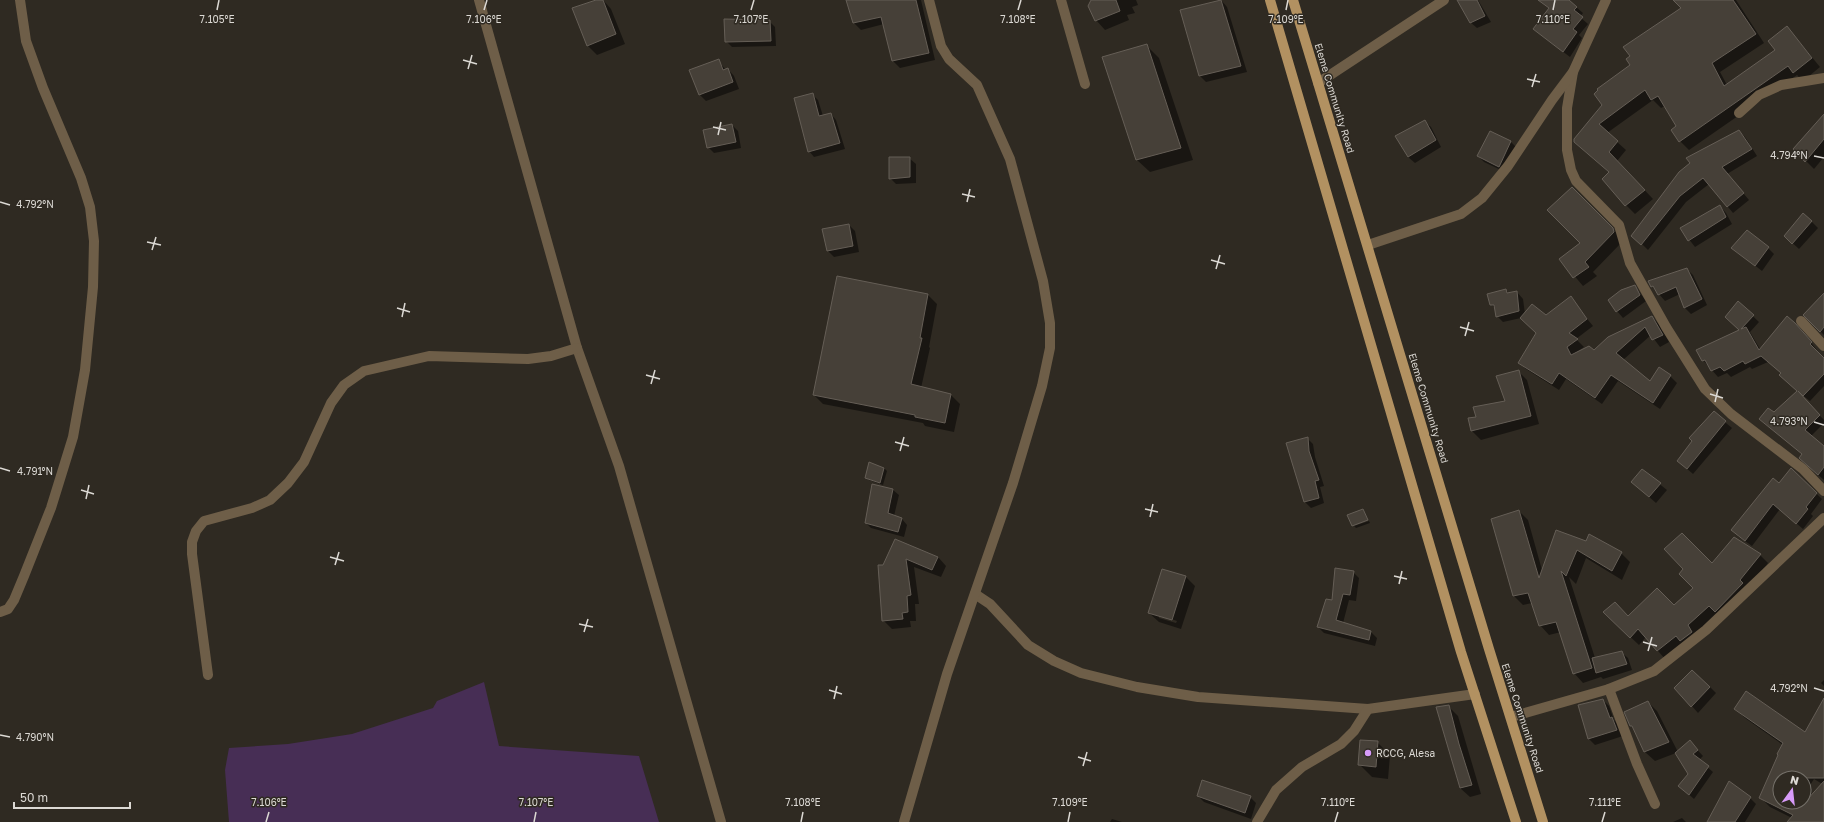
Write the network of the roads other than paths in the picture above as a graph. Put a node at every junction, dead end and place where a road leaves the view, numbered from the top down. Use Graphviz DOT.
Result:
graph roads {
  1 [pos="20,0"];
  2 [pos="479,0"];
  3 [pos="929,0"];
  4 [pos="1061,0"];
  5 [pos="1270,0"];
  6 [pos="1293,0"];
  7 [pos="1444,0"];
  8 [pos="1606,0"];
  9 [pos="1573,72"];
  10 [pos="1824,78"];
  11 [pos="1318,83"];
  12 [pos="1085,84"];
  13 [pos="1739,114"];
  14 [pos="1368,245"];
  15 [pos="1801,321"];
  16 [pos="1824,346"];
  17 [pos="578,348"];
  18 [pos="1824,491"];
  19 [pos="1824,518"];
  20 [pos="975,594"];
  21 [pos="0,612"];
  22 [pos="208,675"];
  23 [pos="1608,689"];
  24 [pos="1475,694"];
  25 [pos="1368,709"];
  26 [pos="1511,716"];
  27 [pos="1655,804"];
  28 [pos="720,822"];
  29 [pos="904,822"];
  30 [pos="1257,822"];
  31 [pos="1516,822"];
  32 [pos="1543,822"];
  1 -- 21 [label="street"];
  2 -- 17 [label="street"];
  3 -- 20 [label="street"];
  4 -- 12 [label="street"];
  5 -- 24 [label="main road"];
  6 -- 11 [label="main road, Eleme Community Road"];
  7 -- 11 [label="street"];
  8 -- 9 [label="street"];
  9 -- 14 [label="street"];
  9 -- 18 [label="street"];
  10 -- 13 [label="street"];
  11 -- 14 [label="main road, Eleme Community Road"];
  14 -- 26 [label="main road, Eleme Community Road"];
  15 -- 16 [label="street"];
  17 -- 22 [label="street"];
  17 -- 28 [label="street"];
  19 -- 23 [label="street"];
  20 -- 25 [label="street"];
  20 -- 29 [label="street"];
  23 -- 26 [label="street"];
  23 -- 27 [label="street"];
  24 -- 25 [label="street"];
  24 -- 31 [label="main road"];
  25 -- 30 [label="street"];
  26 -- 32 [label="main road, Eleme Community Road"];
}
